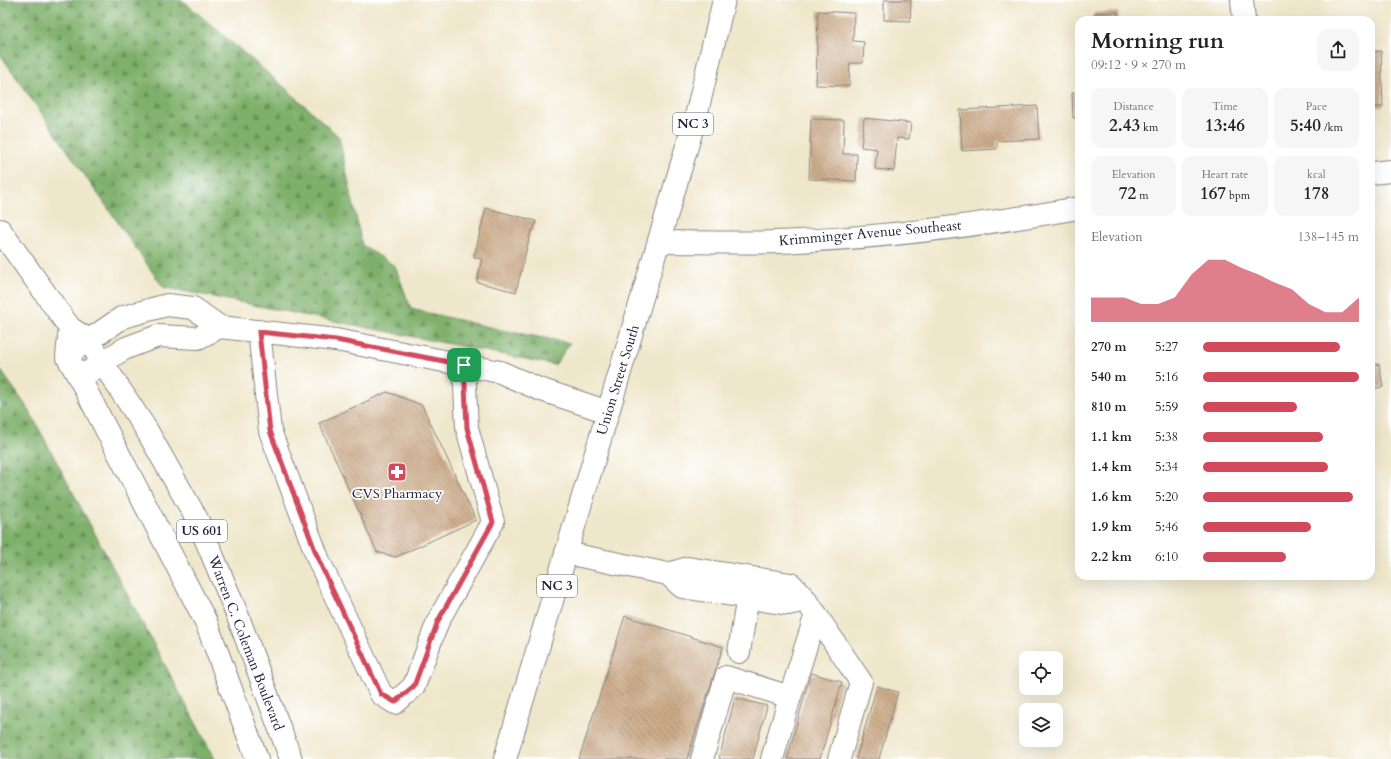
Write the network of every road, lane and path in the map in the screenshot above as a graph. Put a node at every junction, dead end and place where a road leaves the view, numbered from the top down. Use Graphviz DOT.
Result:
graph roads {
  1 [pos="724,0"];
  2 [pos="1242,0"];
  3 [pos="1244,16"];
  4 [pos="1391,172"];
  5 [pos="1375,174"];
  6 [pos="1075,209"];
  7 [pos="0,230"];
  8 [pos="659,242"];
  9 [pos="220,327"];
  10 [pos="70,328"];
  11 [pos="259,332"];
  12 [pos="89,340"];
  13 [pos="67,356"];
  14 [pos="102,362"];
  15 [pos="464,365"];
  16 [pos="80,378"];
  17 [pos="608,412"];
  18 [pos="566,553"];
  19 [pos="749,588"];
  20 [pos="811,607"];
  21 [pos="739,652"];
  22 [pos="790,697"];
  23 [pos="257,759"];
  24 [pos="291,759"];
  25 [pos="505,759"];
  26 [pos="702,759"];
  27 [pos="772,759"];
  28 [pos="839,759"];
  1 -- 8 [label="main road, Union Street South / NC 3"];
  2 -- 3 [label="main road"];
  4 -- 5 [label="main road"];
  6 -- 8 [label="main road, Krimminger Avenue Southeast"];
  7 -- 10 [label="main road, Warren C. Coleman Boulevard / US 601"];
  8 -- 17 [label="main road, Union Street South / NC 3"];
  9 -- 11 [label="main road"];
  9 -- 12 [label="main road"];
  9 -- 14 [label="main road"];
  10 -- 12 [label="main road, Warren C. Coleman Boulevard / US 601"];
  10 -- 13 [label="main road"];
  11 -- 15 [label="main road"];
  11 -- 15 [label="main road"];
  12 -- 13 [label="main road"];
  12 -- 14 [label="main road, Warren C. Coleman Boulevard / US 601"];
  13 -- 16 [label="main road, US 601"];
  14 -- 16 [label="main road"];
  14 -- 24 [label="main road, Warren C. Coleman Boulevard / US 601"];
  15 -- 17 [label="main road"];
  16 -- 23 [label="main road, US 601"];
  17 -- 18 [label="main road, Union Street South / NC 3"];
  18 -- 19 [label="main road"];
  18 -- 25 [label="main road, Union Street South / NC 3"];
  19 -- 20 [label="main road"];
  19 -- 21 [label="main road"];
  20 -- 22 [label="main road"];
  20 -- 28 [label="main road"];
  22 -- 26 [label="main road"];
  22 -- 27 [label="main road"];
}
